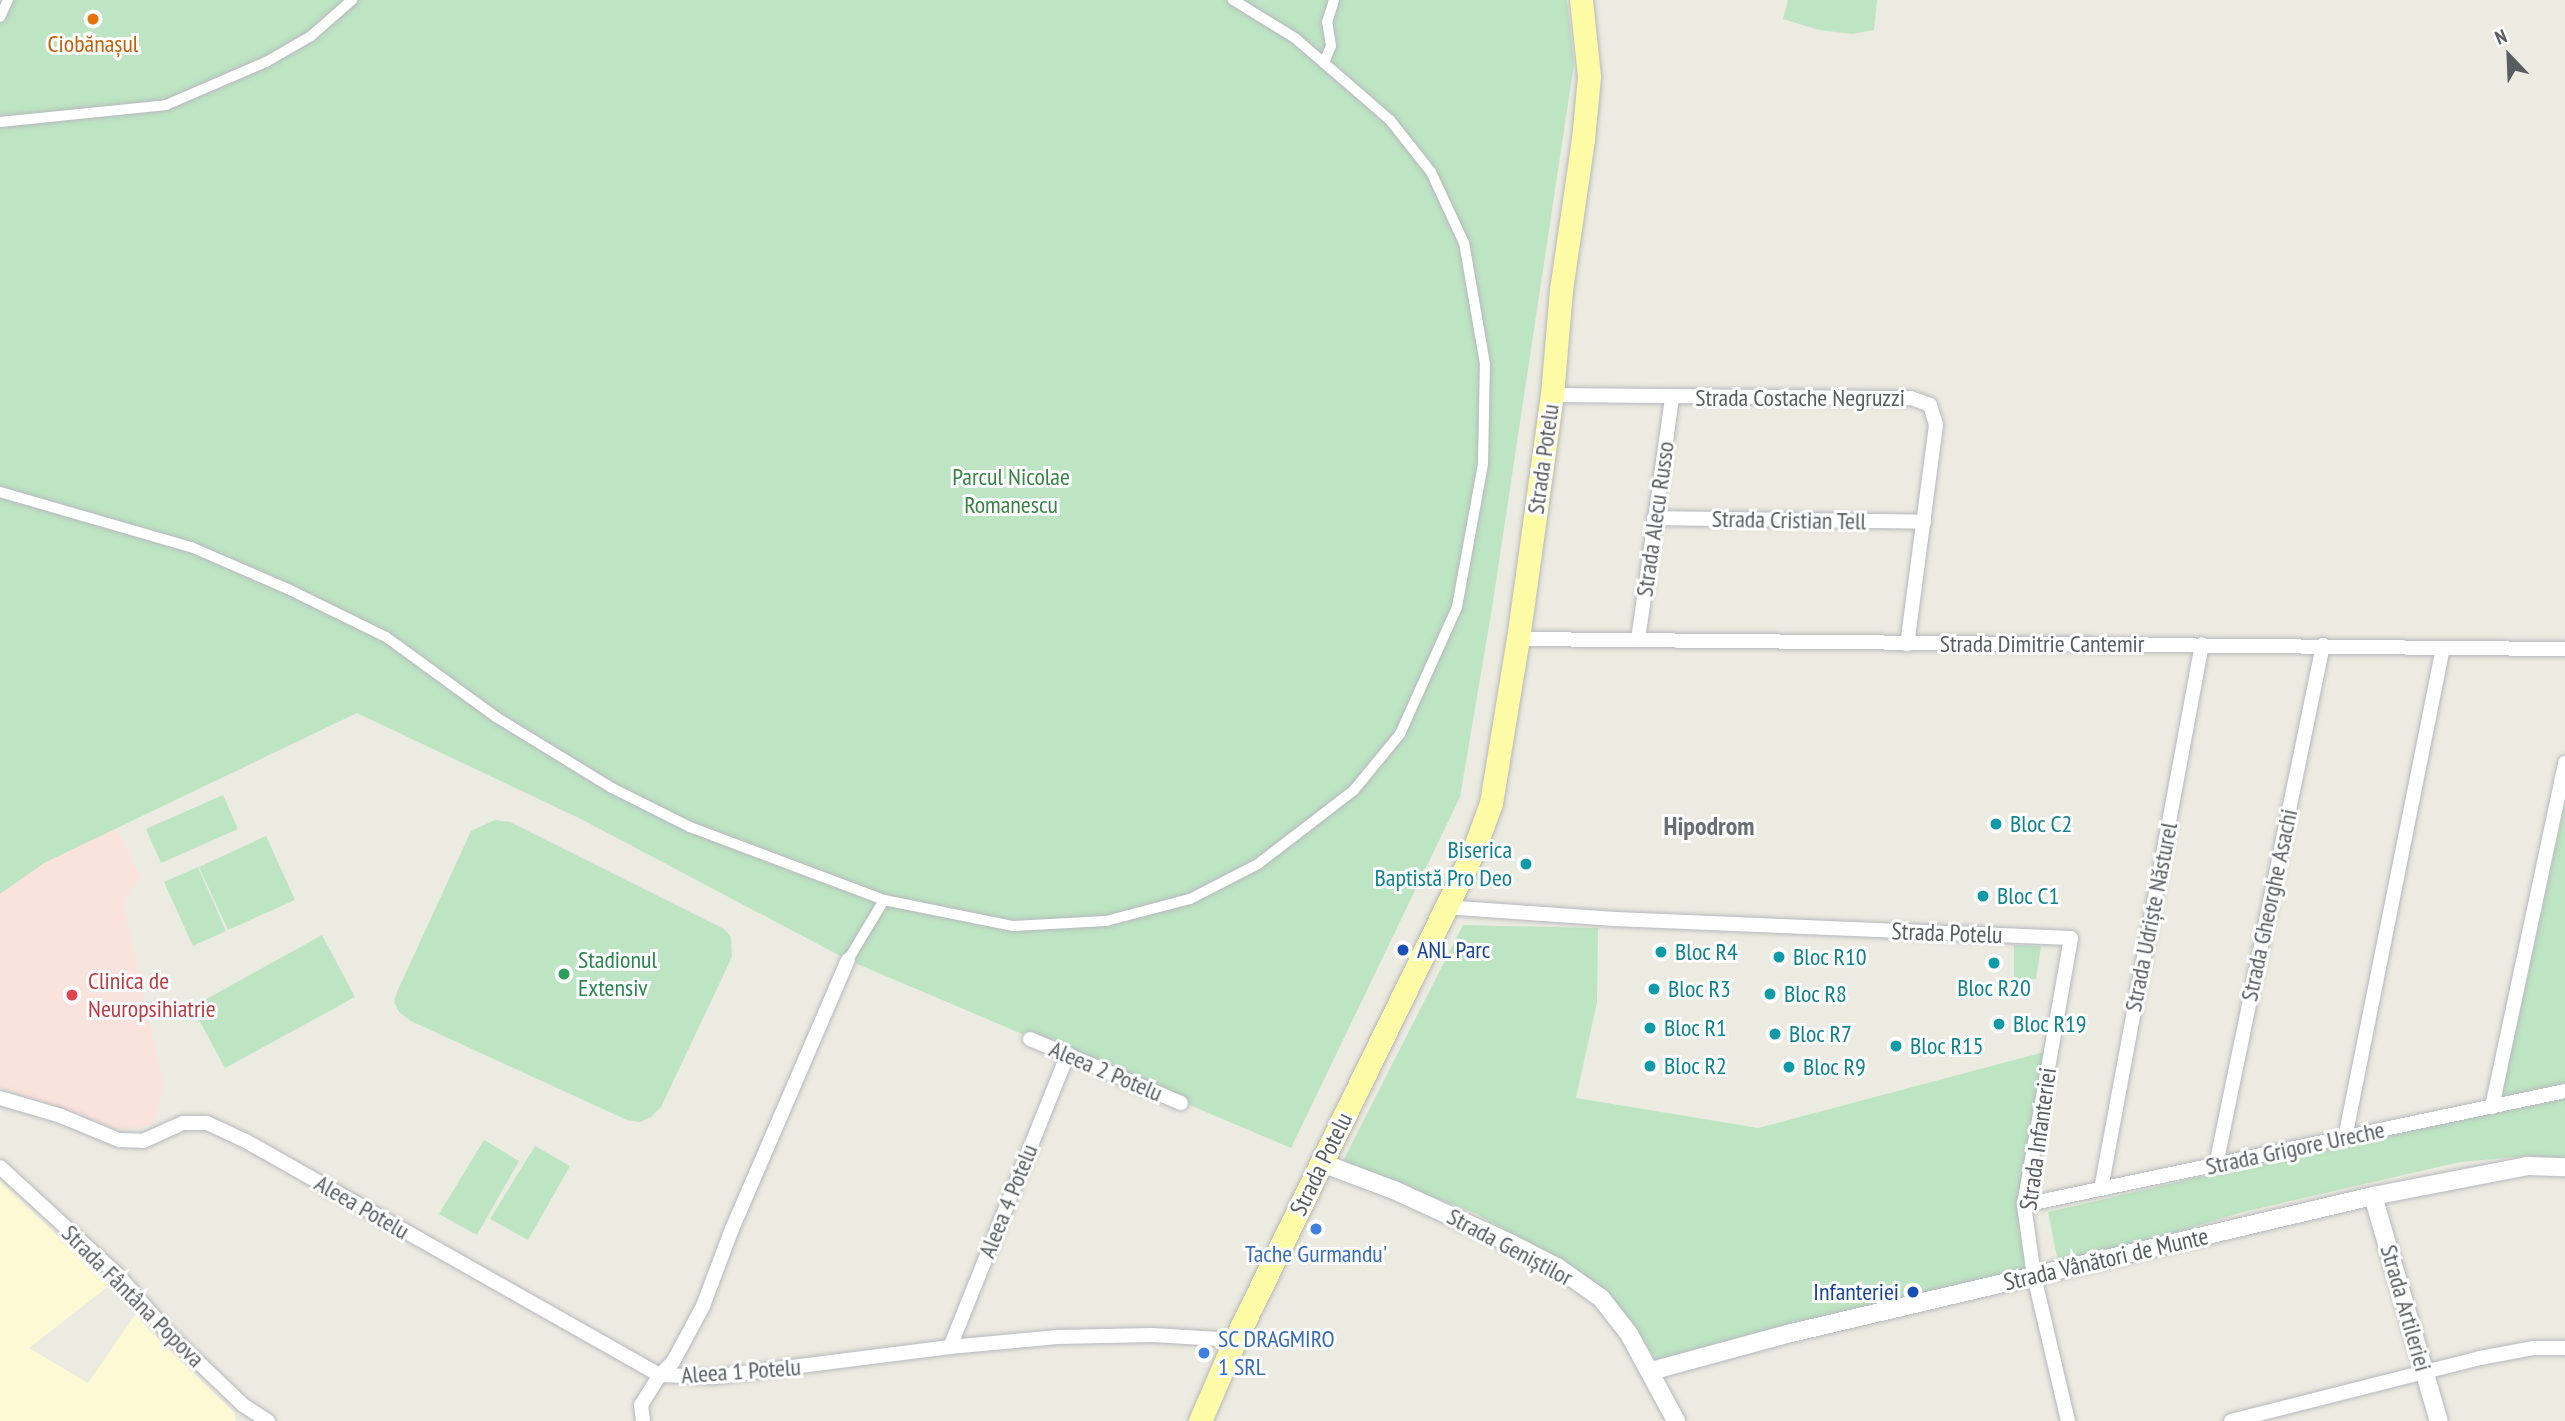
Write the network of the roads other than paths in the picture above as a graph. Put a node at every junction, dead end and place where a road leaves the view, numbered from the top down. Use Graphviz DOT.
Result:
graph roads {
  1 [pos="8,0"];
  2 [pos="352,0"];
  3 [pos="1233,0"];
  4 [pos="1334,0"];
  5 [pos="1581,0"];
  6 [pos="0,18"];
  7 [pos="1324,63"];
  8 [pos="0,122"];
  9 [pos="1552,395"];
  10 [pos="1672,398"];
  11 [pos="0,492"];
  12 [pos="1654,518"];
  13 [pos="1924,522"];
  14 [pos="1518,639"];
  15 [pos="1638,639"];
  16 [pos="1907,644"];
  17 [pos="2202,644"];
  18 [pos="2323,645"];
  19 [pos="2444,649"];
  20 [pos="2565,649"];
  21 [pos="2565,764"];
  22 [pos="884,900"];
  23 [pos="1444,907"];
  24 [pos="2071,938"];
  25 [pos="848,960"];
  26 [pos="1030,1039"];
  27 [pos="1068,1054"];
  28 [pos="2565,1091"];
  29 [pos="0,1098"];
  30 [pos="1181,1103"];
  31 [pos="2492,1107"];
  32 [pos="2345,1138"];
  33 [pos="1322,1163"];
  34 [pos="2216,1165"];
  35 [pos="0,1167"];
  36 [pos="2565,1167"];
  37 [pos="2101,1189"];
  38 [pos="2373,1196"];
  39 [pos="2024,1205"];
  40 [pos="2034,1276"];
  41 [pos="1235,1340"];
  42 [pos="950,1347"];
  43 [pos="2565,1348"];
  44 [pos="1650,1371"];
  45 [pos="2425,1373"];
  46 [pos="660,1375"];
  47 [pos="243,1405"];
  48 [pos="246,1421"];
  49 [pos="268,1421"];
  50 [pos="643,1421"];
  51 [pos="1200,1421"];
  52 [pos="1676,1421"];
  53 [pos="2068,1421"];
  54 [pos="2231,1421"];
  55 [pos="2440,1421"];
  1 -- 6 [label="street"];
  2 -- 8 [label="street"];
  3 -- 7 [label="street"];
  4 -- 7 [label="street"];
  5 -- 9 [label="main road, Strada Potelu"];
  7 -- 22 [label="street"];
  9 -- 10 [label="street, Strada Costache Negruzzi"];
  9 -- 14 [label="main road, Strada Potelu"];
  10 -- 12 [label="street, Strada Alecu Russo"];
  10 -- 13 [label="street, Strada Costache Negruzzi"];
  11 -- 22 [label="street"];
  12 -- 13 [label="street, Strada Cristian Tell"];
  12 -- 15 [label="street, Strada Alecu Russo"];
  13 -- 16 [label="street, Strada Costache Negruzzi"];
  14 -- 15 [label="street, Strada Dimitrie Cantemir"];
  14 -- 23 [label="main road, Strada Potelu"];
  15 -- 16 [label="street, Strada Dimitrie Cantemir"];
  16 -- 17 [label="street, Strada Dimitrie Cantemir"];
  17 -- 18 [label="street, Strada Dimitrie Cantemir"];
  17 -- 37 [label="street, Strada Udriște Năsturel"];
  18 -- 19 [label="street, Strada Dimitrie Cantemir"];
  18 -- 34 [label="street, Strada Gheorghe Asachi"];
  19 -- 20 [label="street, Strada Dimitrie Cantemir"];
  19 -- 32 [label="street"];
  21 -- 31 [label="street"];
  22 -- 25 [label="street"];
  23 -- 24 [label="street, Strada Potelu"];
  23 -- 33 [label="main road, Strada Potelu"];
  24 -- 39 [label="street, Strada Infanteriei"];
  25 -- 46 [label="street, Aleea 1 Potelu"];
  26 -- 27 [label="street, Aleea 2 Potelu"];
  27 -- 30 [label="street, Aleea 2 Potelu"];
  27 -- 42 [label="street, Aleea 4 Potelu"];
  28 -- 31 [label="street, Strada Grigore Ureche"];
  29 -- 46 [label="street, Aleea Potelu"];
  31 -- 32 [label="street, Strada Grigore Ureche"];
  32 -- 34 [label="street, Strada Grigore Ureche"];
  33 -- 41 [label="main road, Strada Potelu"];
  33 -- 44 [label="street, Strada Geniștilor"];
  34 -- 37 [label="street, Strada Grigore Ureche"];
  35 -- 47 [label="street, Strada Fântâna Popova"];
  36 -- 38 [label="street, Strada Vânători de Munte"];
  37 -- 39 [label="street, Strada Grigore Ureche"];
  38 -- 40 [label="street, Strada Vânători de Munte"];
  38 -- 45 [label="street, Strada Artileriei"];
  39 -- 40 [label="street, Strada Infanteriei"];
  40 -- 44 [label="street, Strada Vânători de Munte"];
  40 -- 53 [label="street, Strada Infanteriei"];
  41 -- 42 [label="street, Aleea 1 Potelu"];
  41 -- 51 [label="main road, Strada Potelu"];
  42 -- 46 [label="street, Aleea 1 Potelu"];
  43 -- 45 [label="street"];
  44 -- 52 [label="street, Strada Geniștilor"];
  45 -- 54 [label="street"];
  45 -- 55 [label="street, Strada Artileriei"];
  46 -- 50 [label="street"];
  47 -- 48 [label="street"];
  47 -- 49 [label="street, Strada Fântâna Popova"];
}
